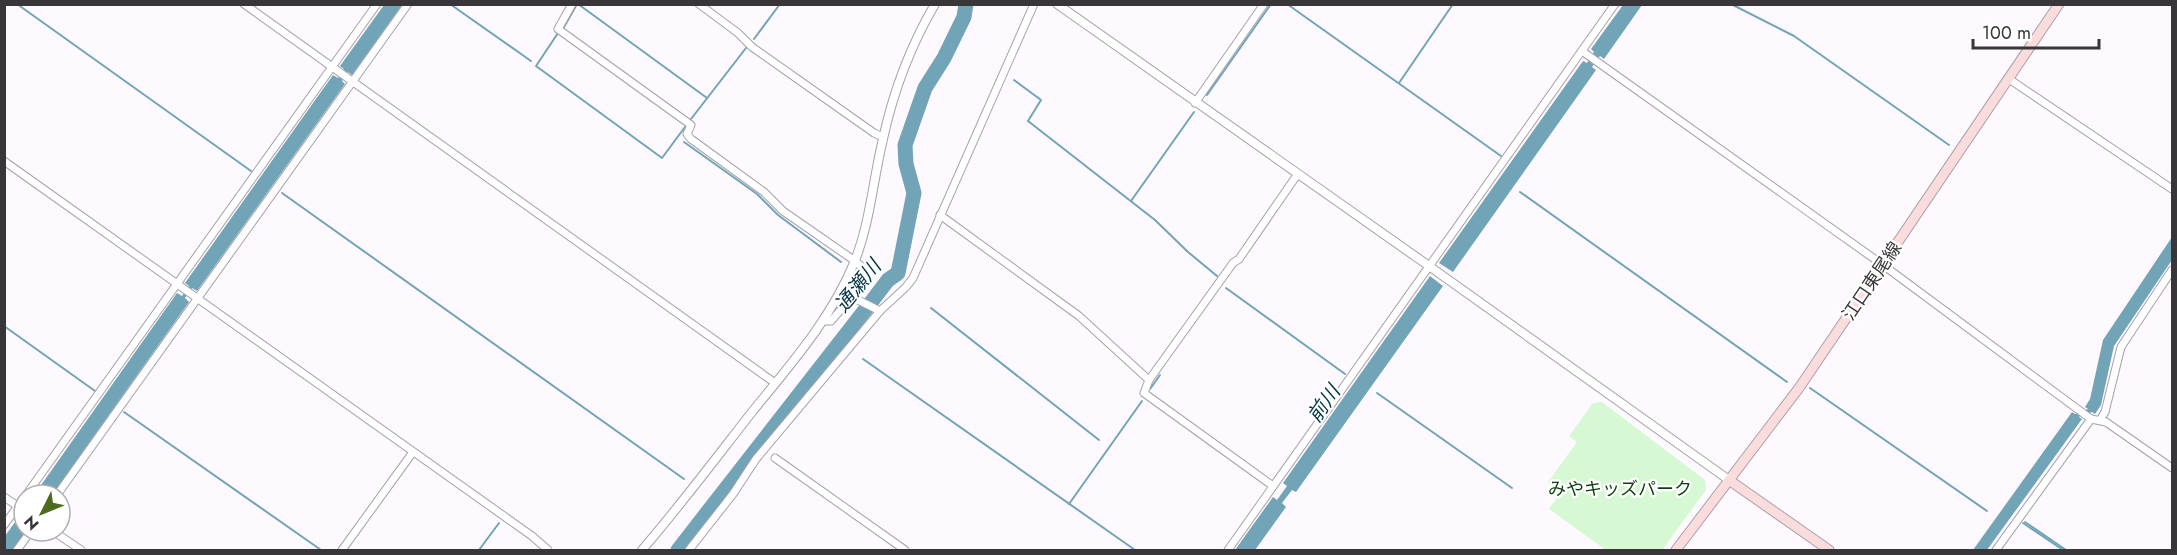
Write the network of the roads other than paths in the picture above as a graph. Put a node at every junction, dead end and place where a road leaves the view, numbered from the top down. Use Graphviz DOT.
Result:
graph roads {
  1 [pos="244,4"];
  2 [pos="377,4"];
  3 [pos="408,4"];
  4 [pos="572,4"];
  5 [pos="699,4"];
  6 [pos="935,4"];
  7 [pos="1034,4"];
  8 [pos="1057,4"];
  9 [pos="1264,4"];
  10 [pos="1615,4"];
  11 [pos="2059,4"];
  12 [pos="1582,51"];
  13 [pos="332,67"];
  14 [pos="346,77"];
  15 [pos="2009,79"];
  16 [pos="1195,103"];
  17 [pos="883,137"];
  18 [pos="4,161"];
  19 [pos="1297,175"];
  20 [pos="2172,189"];
  21 [pos="940,215"];
  22 [pos="855,261"];
  23 [pos="1429,266"];
  24 [pos="1883,266"];
  25 [pos="2172,270"];
  26 [pos="177,283"];
  27 [pos="198,298"];
  28 [pos="853,298"];
  29 [pos="878,311"];
  30 [pos="823,321"];
  31 [pos="1149,380"];
  32 [pos="776,383"];
  33 [pos="2086,415"];
  34 [pos="2100,420"];
  35 [pos="413,452"];
  36 [pos="775,458"];
  37 [pos="2172,468"];
  38 [pos="1729,480"];
  39 [pos="35,483"];
  40 [pos="66,483"];
  41 [pos="1273,486"];
  42 [pos="342,550"];
  43 [pos="548,550"];
  44 [pos="642,550"];
  45 [pos="689,550"];
  46 [pos="905,550"];
  47 [pos="1228,550"];
  48 [pos="1676,550"];
  49 [pos="1829,550"];
  50 [pos="1996,550"];
  1 -- 13 [label="street"];
  2 -- 13 [label="street"];
  3 -- 14 [label="street"];
  4 -- 22 [label="street"];
  5 -- 17 [label="street"];
  6 -- 17 [label="street"];
  7 -- 21 [label="street"];
  8 -- 16 [label="street"];
  9 -- 16 [label="street"];
  10 -- 12 [label="street"];
  11 -- 15 [label="main road, 江口東尾線"];
  12 -- 23 [label="street"];
  12 -- 24 [label="street"];
  13 -- 14 [label="street"];
  13 -- 26 [label="street"];
  14 -- 27 [label="street"];
  14 -- 32 [label="street"];
  15 -- 20 [label="street"];
  15 -- 24 [label="main road, 江口東尾線"];
  16 -- 19 [label="street"];
  17 -- 22 [label="street"];
  18 -- 26 [label="street"];
  19 -- 23 [label="street"];
  19 -- 31 [label="street"];
  21 -- 29 [label="street"];
  21 -- 31 [label="street"];
  22 -- 28 [label="street"];
  22 -- 30 [label="street"];
  23 -- 38 [label="street"];
  23 -- 41 [label="street"];
  24 -- 33 [label="street"];
  24 -- 38 [label="main road, 江口東尾線"];
  25 -- 34 [label="street"];
  26 -- 27 [label="street"];
  26 -- 39 [label="street"];
  27 -- 35 [label="street"];
  27 -- 40 [label="street"];
  28 -- 29 [label="street"];
  28 -- 30 [label="street"];
  29 -- 45 [label="street"];
  30 -- 32 [label="street"];
  31 -- 41 [label="street"];
  32 -- 44 [label="street"];
  33 -- 34 [label="street"];
  33 -- 50 [label="street"];
  34 -- 37 [label="street"];
  35 -- 42 [label="street"];
  35 -- 43 [label="street"];
  36 -- 46 [label="street"];
  38 -- 48 [label="main road, 江口東尾線"];
  38 -- 49 [label="main road"];
  41 -- 47 [label="street"];
}
